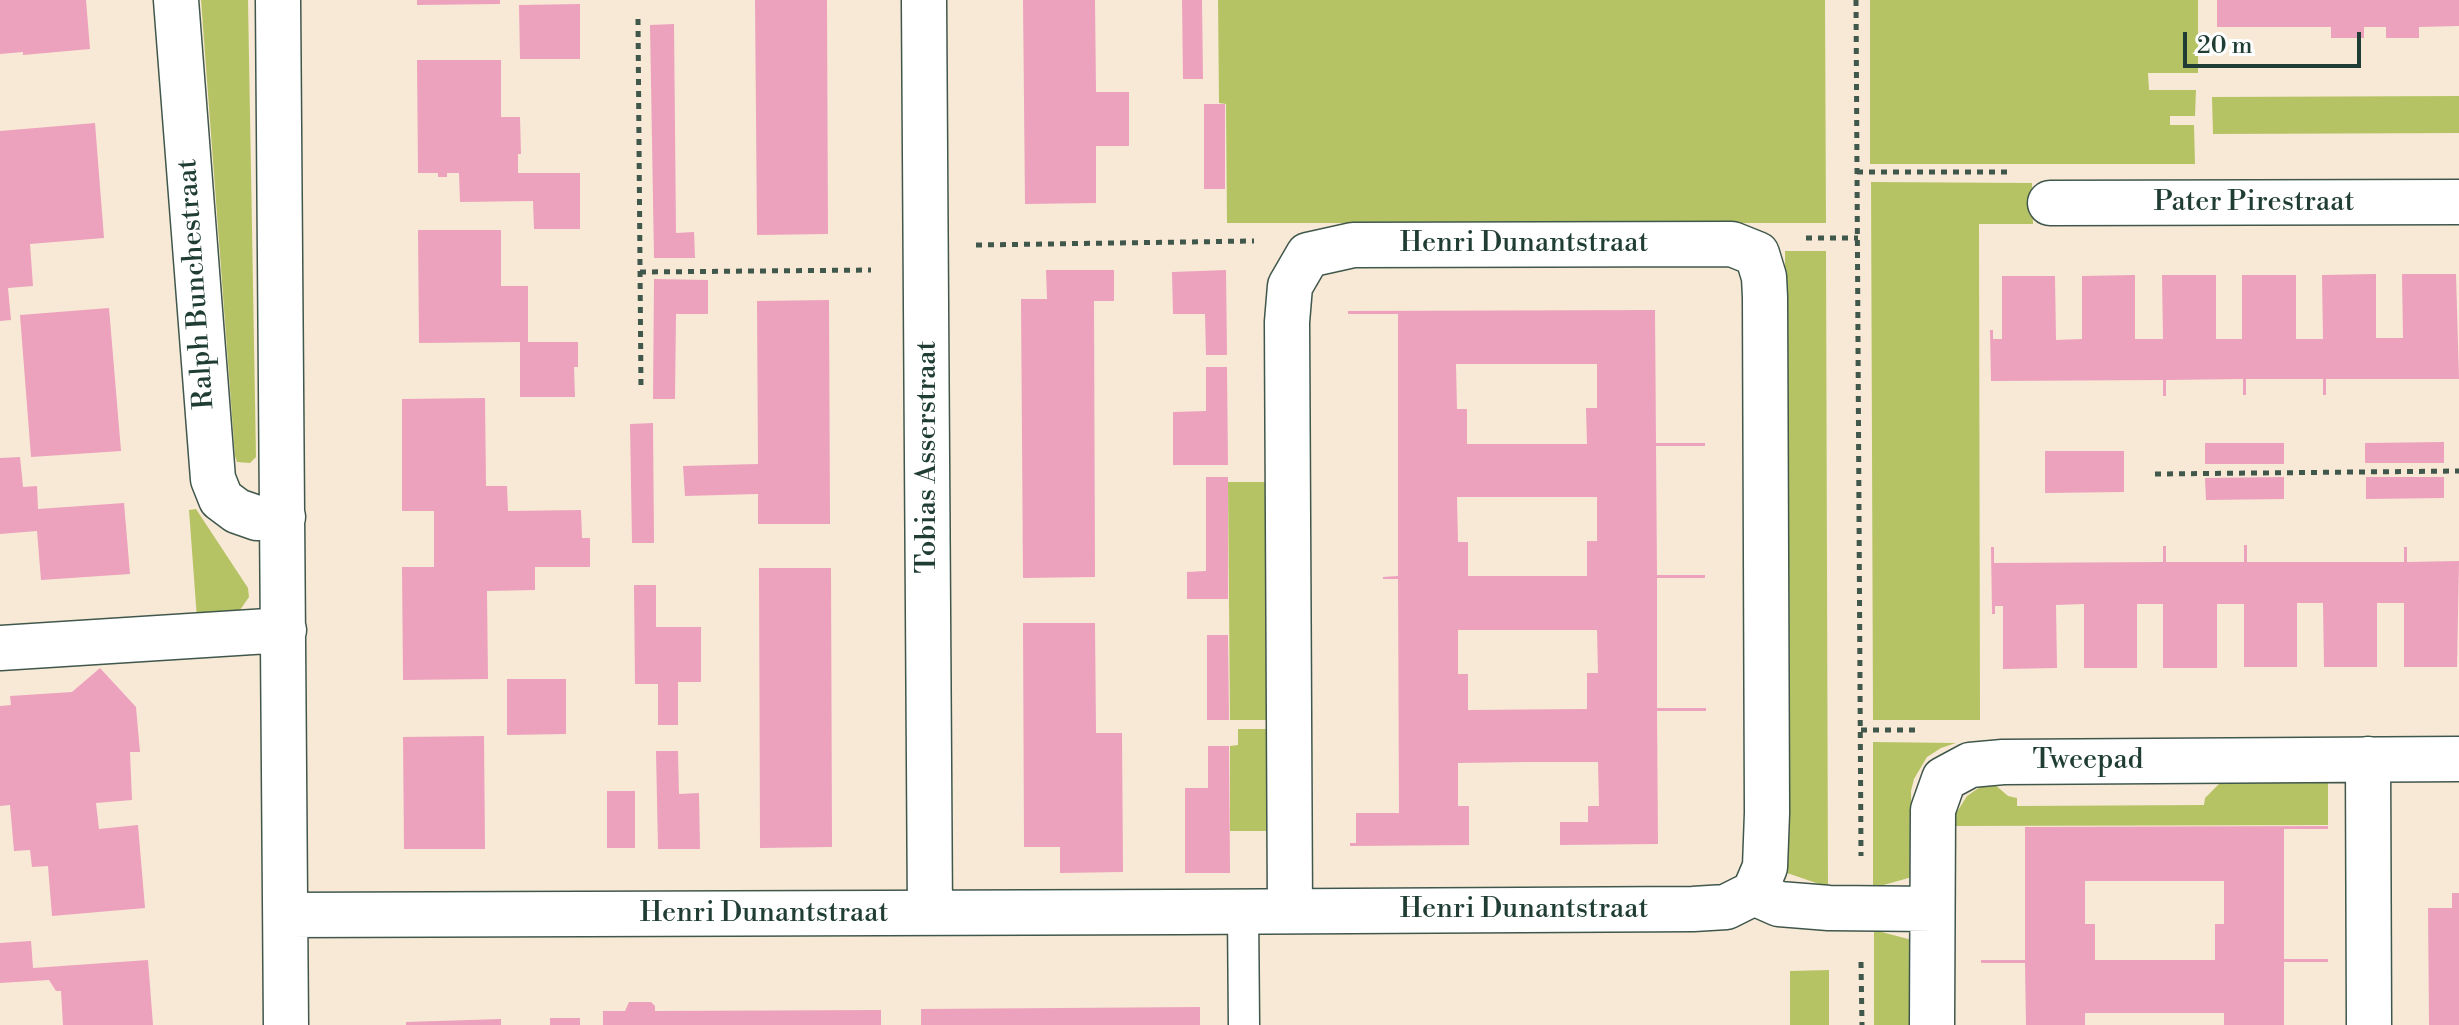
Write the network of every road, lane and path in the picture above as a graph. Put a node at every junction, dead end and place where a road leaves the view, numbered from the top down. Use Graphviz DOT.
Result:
graph roads {
  1 [pos="176,0"];
  2 [pos="278,0"];
  3 [pos="924,0"];
  4 [pos="1856,0"];
  5 [pos="638,19"];
  6 [pos="1857,172"];
  7 [pos="2459,202"];
  8 [pos="2050,203"];
  9 [pos="1308,255"];
  10 [pos="926,258"];
  11 [pos="640,272"];
  12 [pos="641,390"];
  13 [pos="2459,471"];
  14 [pos="2155,474"];
  15 [pos="283,517"];
  16 [pos="284,630"];
  17 [pos="0,648"];
  18 [pos="2368,759"];
  19 [pos="2459,759"];
  20 [pos="1754,893"];
  21 [pos="1861,908"];
  22 [pos="1932,909"];
  23 [pos="1243,911"];
  24 [pos="1290,911"];
  25 [pos="930,913"];
  26 [pos="286,915"];
  27 [pos="286,1025"];
  28 [pos="1244,1025"];
  29 [pos="1862,1025"];
  30 [pos="1932,1025"];
  31 [pos="2369,1025"];
  1 -- 15 [label="street, Ralph Bunchestraat"];
  2 -- 15 [label="street"];
  3 -- 10 [label="street, Tobias Asserstraat"];
  4 -- 6 [label="path"];
  5 -- 11 [label="path"];
  6 -- 8 [label="path"];
  6 -- 21 [label="path"];
  7 -- 8 [label="street, Pater Pirestraat"];
  9 -- 10 [label="path"];
  9 -- 20 [label="street, Henri Dunantstraat"];
  9 -- 24 [label="street"];
  10 -- 11 [label="path"];
  10 -- 25 [label="street, Tobias Asserstraat"];
  11 -- 12 [label="path"];
  13 -- 14 [label="path"];
  15 -- 16 [label="street"];
  16 -- 17 [label="street"];
  16 -- 26 [label="street"];
  18 -- 19 [label="street, Tweepad"];
  18 -- 22 [label="street, Tweepad"];
  18 -- 31 [label="street"];
  20 -- 21 [label="street"];
  20 -- 24 [label="street, Henri Dunantstraat"];
  21 -- 22 [label="street"];
  21 -- 29 [label="path"];
  22 -- 30 [label="street, Tweepad"];
  23 -- 24 [label="street, Henri Dunantstraat"];
  23 -- 25 [label="street, Henri Dunantstraat"];
  23 -- 28 [label="lane"];
  25 -- 26 [label="street, Henri Dunantstraat"];
  26 -- 27 [label="street"];
}
